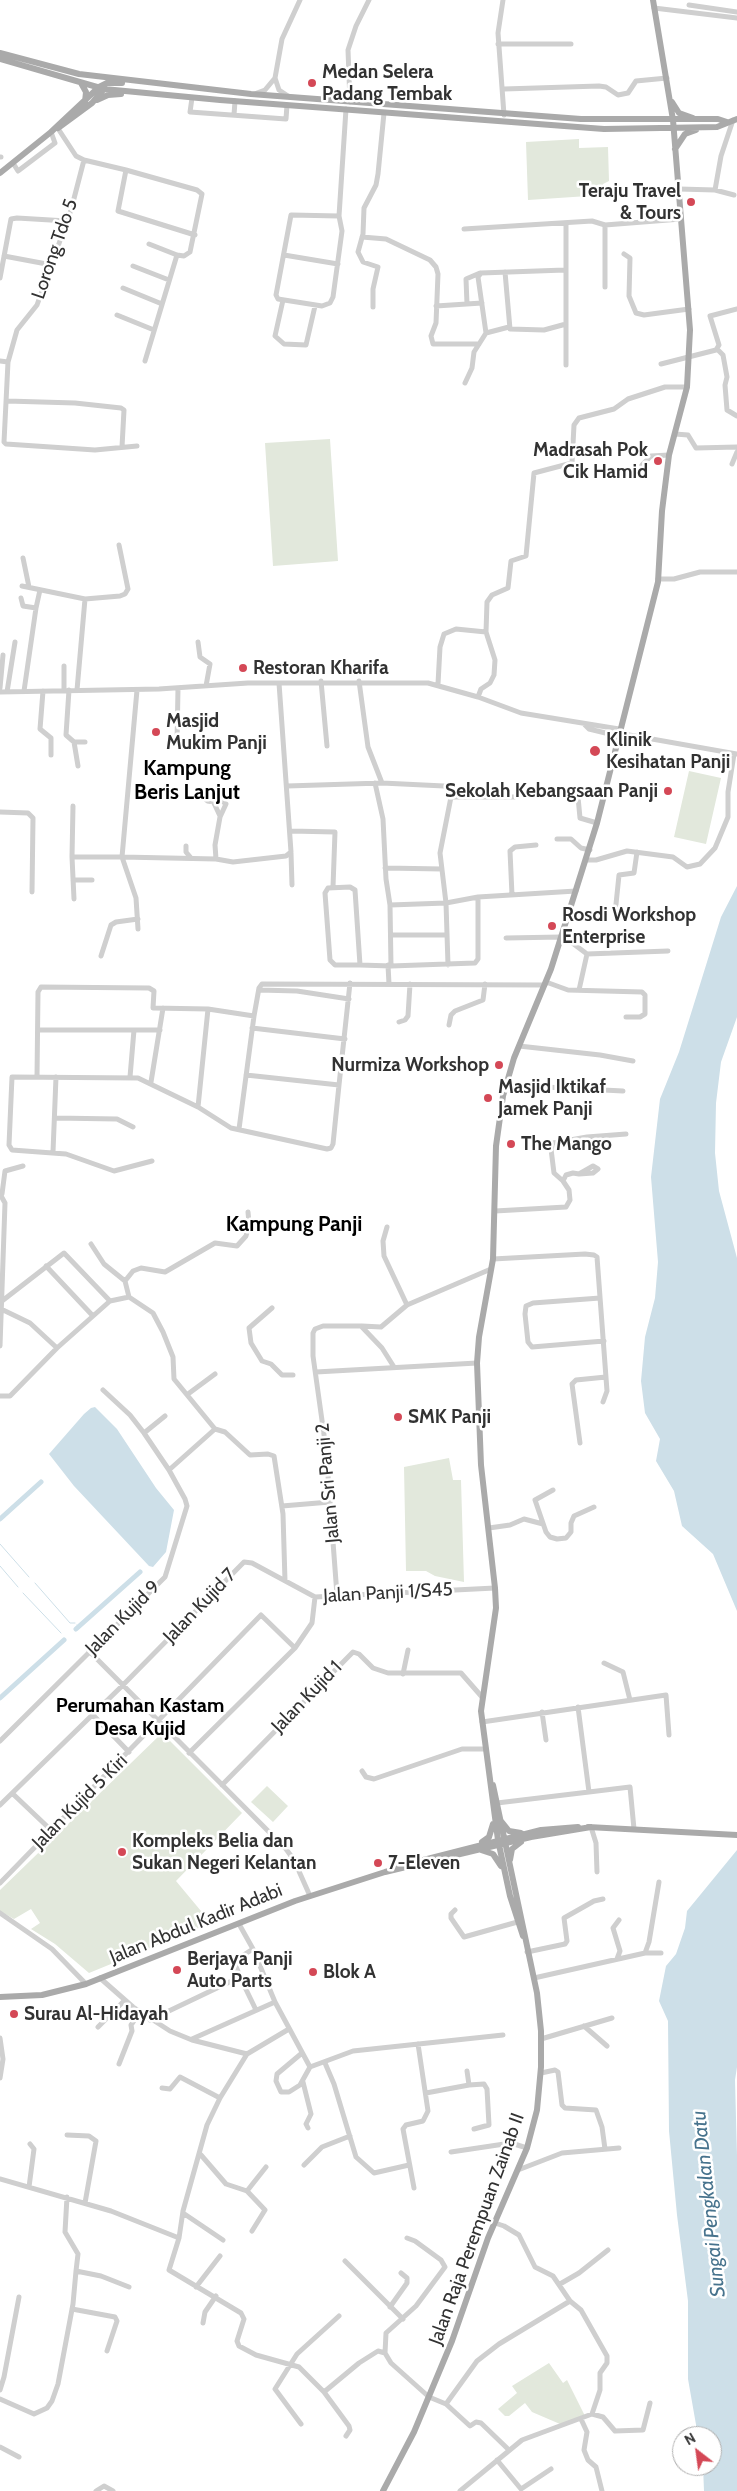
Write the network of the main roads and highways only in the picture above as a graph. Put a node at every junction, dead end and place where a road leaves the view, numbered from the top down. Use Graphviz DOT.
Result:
graph roads {
  1 [pos="653,0"];
  2 [pos="0,52"];
  3 [pos="0,59"];
  4 [pos="79,74"];
  5 [pos="81,83"];
  6 [pos="150,83"];
  7 [pos="102,87"];
  8 [pos="136,92"];
  9 [pos="670,99"];
  10 [pos="84,102"];
  11 [pos="92,103"];
  12 [pos="673,120"];
  13 [pos="701,120"];
  14 [pos="733,120"];
  15 [pos="674,128"];
  16 [pos="704,128"];
  17 [pos="55,129"];
  18 [pos="674,150"];
  19 [pos="0,174"];
  20 [pos="486,1749"];
  21 [pos="496,1819"];
  22 [pos="531,1835"];
  23 [pos="736,1835"];
  24 [pos="501,1842"];
  25 [pos="478,1847"];
  26 [pos="508,1874"];
  27 [pos="0,1997"];
  28 [pos="17,1997"];
  29 [pos="0,2001"];
  30 [pos="383,2491"];
  1 -- 9 [label="main road"];
  2 -- 4 [label="main road"];
  3 -- 5 [label="main road"];
  4 -- 6 [label="main road"];
  4 -- 7 [label="main road"];
  5 -- 7 [label="main road"];
  5 -- 10 [label="main road"];
  6 -- 7 [label="main road"];
  6 -- 12 [label="main road"];
  7 -- 8 [label="main road"];
  7 -- 10 [label="main road"];
  7 -- 11 [label="main road"];
  8 -- 11 [label="main road"];
  8 -- 15 [label="main road"];
  9 -- 12 [label="main road"];
  9 -- 13 [label="main road"];
  10 -- 17 [label="main road"];
  11 -- 17 [label="main road"];
  12 -- 13 [label="main road"];
  12 -- 15 [label="main road"];
  13 -- 14 [label="main road"];
  14 -- 16 [label="main road"];
  15 -- 16 [label="main road"];
  15 -- 18 [label="main road"];
  16 -- 18 [label="main road"];
  17 -- 19 [label="main road"];
  18 -- 20 [label="main road"];
  20 -- 21 [label="main road"];
  20 -- 21 [label="main road"];
  21 -- 22 [label="main road"];
  21 -- 24 [label="main road"];
  21 -- 25 [label="main road"];
  22 -- 23 [label="main road"];
  22 -- 24 [label="main road, Jalan Abdul Kadir Adabi"];
  22 -- 26 [label="main road"];
  24 -- 25 [label="main road, Jalan Abdul Kadir Adabi"];
  24 -- 26 [label="main road"];
  25 -- 26 [label="main road"];
  25 -- 28 [label="main road, Jalan Abdul Kadir Adabi"];
  26 -- 30 [label="main road, Jalan Raja Perempuan Zainab II"];
  27 -- 28 [label="main road, Jalan Abdul Kadir Adabi"];
  28 -- 29 [label="main road, Jalan Abdul Kadir Adabi"];
}
